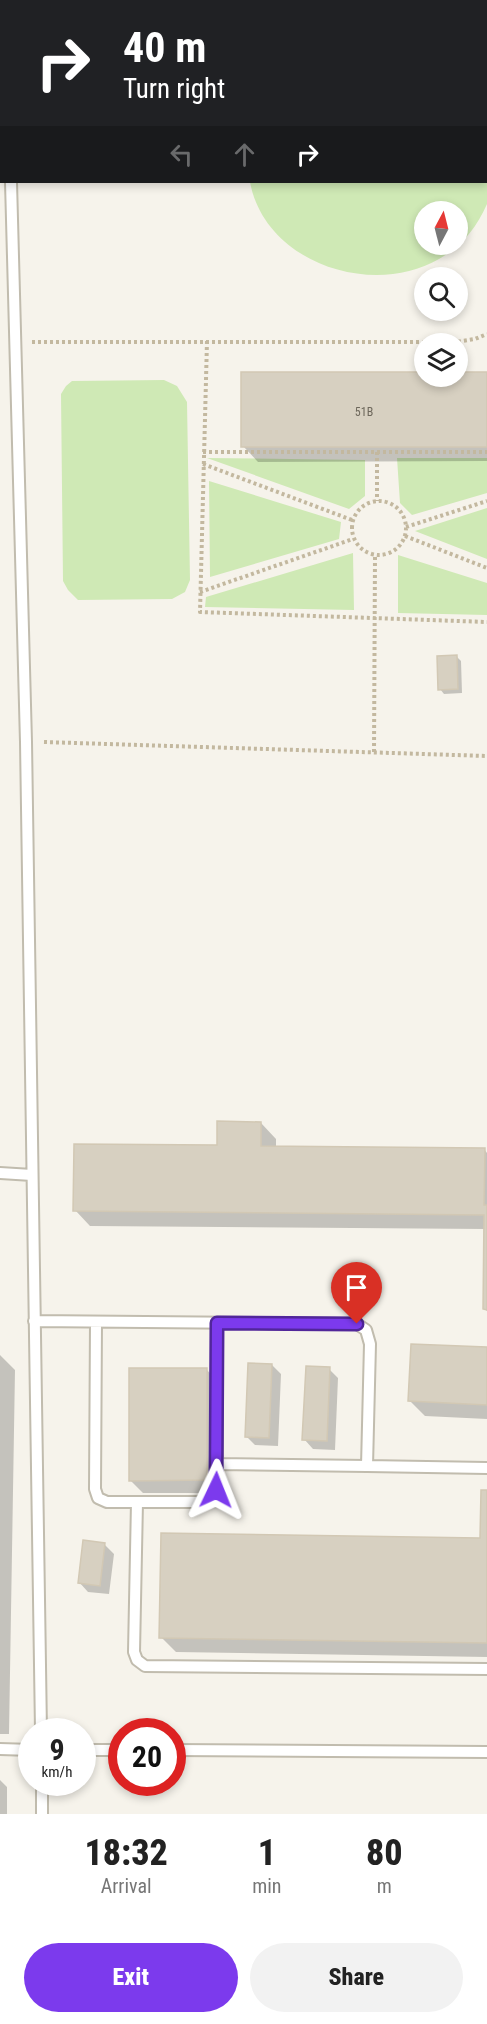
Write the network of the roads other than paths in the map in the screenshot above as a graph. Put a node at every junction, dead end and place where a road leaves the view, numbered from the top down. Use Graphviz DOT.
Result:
graph roads {
  1 [pos="11,183"];
  2 [pos="0,1173"];
  3 [pos="32,1175"];
  4 [pos="34,1321"];
  5 [pos="96,1322"];
  6 [pos="217,1323"];
  7 [pos="217,1464"];
  8 [pos="368,1466"];
  9 [pos="487,1468"];
  10 [pos="137,1502"];
  11 [pos="487,1669"];
  12 [pos="41,1718"];
  13 [pos="0,1749"];
  14 [pos="18,1750"];
  15 [pos="186,1750"];
  16 [pos="487,1752"];
  17 [pos="42,1796"];
  18 [pos="42,1814"];
  1 -- 3 [label="lane"];
  2 -- 3 [label="lane"];
  3 -- 4 [label="lane"];
  4 -- 5 [label="lane"];
  4 -- 12 [label="lane"];
  5 -- 6 [label="lane"];
  5 -- 10 [label="lane"];
  6 -- 7 [label="lane"];
  6 -- 8 [label="lane"];
  7 -- 8 [label="lane"];
  7 -- 10 [label="lane"];
  8 -- 9 [label="lane"];
  10 -- 11 [label="lane"];
  13 -- 14 [label="lane"];
  15 -- 16 [label="lane"];
  17 -- 18 [label="lane"];
}
